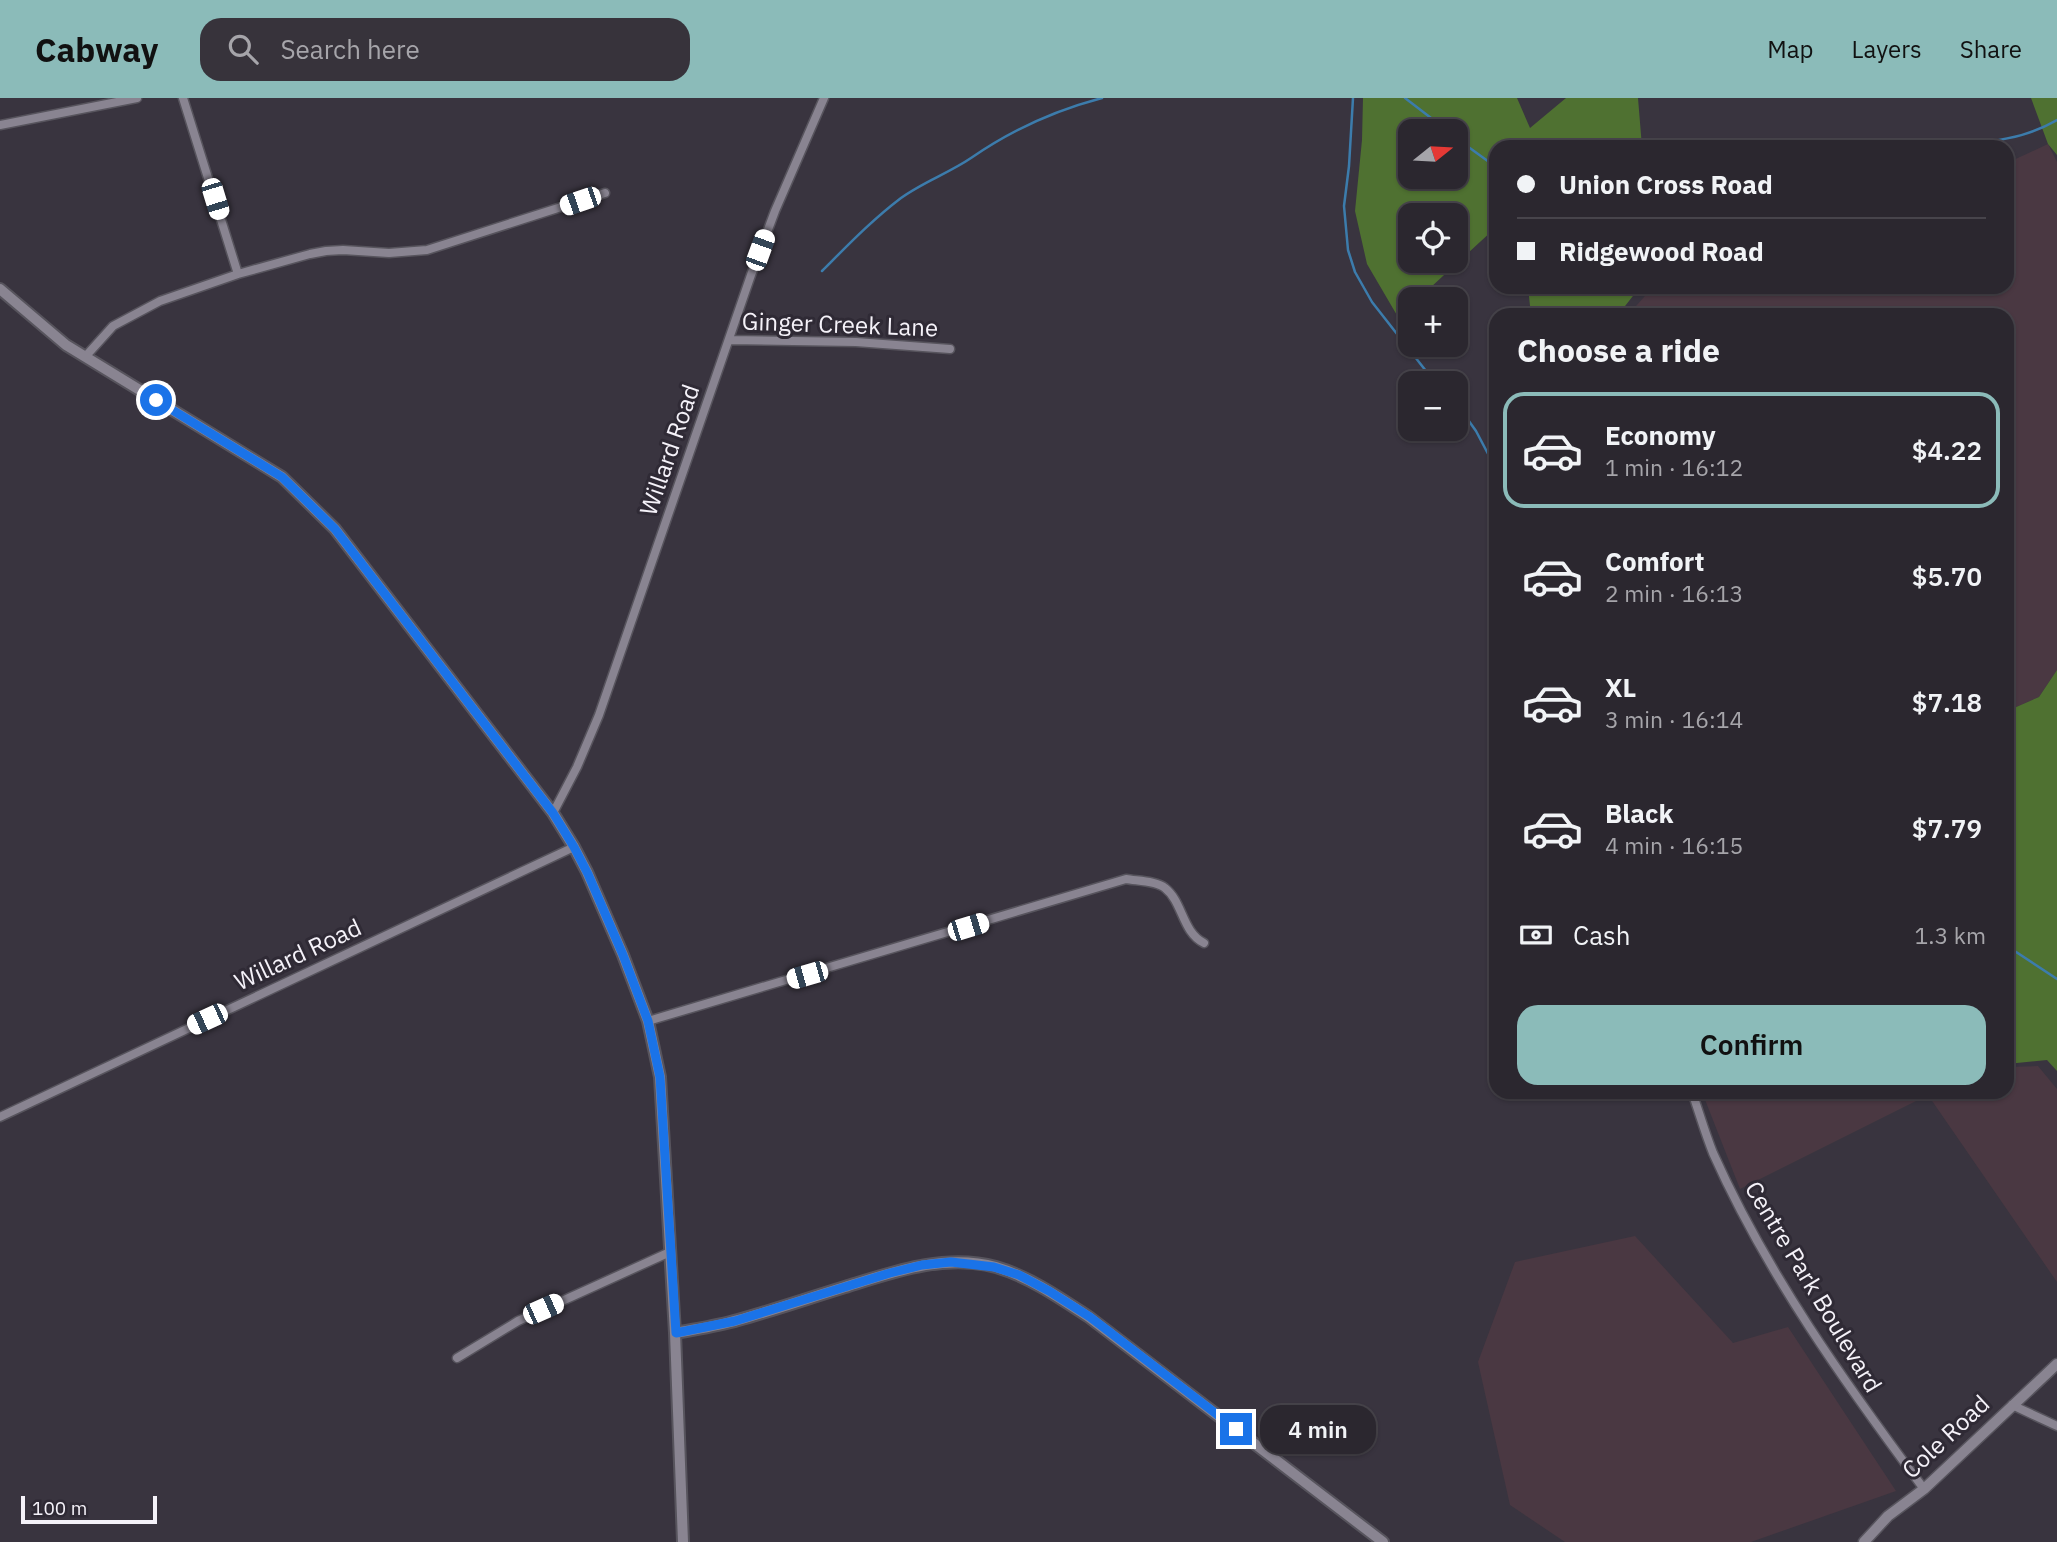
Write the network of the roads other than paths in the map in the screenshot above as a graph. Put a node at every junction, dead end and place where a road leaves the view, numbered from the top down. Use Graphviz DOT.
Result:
graph roads {
  1 [pos="137,98"];
  2 [pos="183,98"];
  3 [pos="824,98"];
  4 [pos="0,125"];
  5 [pos="605,193"];
  6 [pos="239,274"];
  7 [pos="0,289"];
  8 [pos="729,340"];
  9 [pos="950,349"];
  10 [pos="85,357"];
  11 [pos="553,813"];
  12 [pos="574,847"];
  13 [pos="1204,943"];
  14 [pos="648,1021"];
  15 [pos="1694,1099"];
  16 [pos="0,1117"];
  17 [pos="670,1252"];
  18 [pos="676,1333"];
  19 [pos="457,1358"];
  20 [pos="2057,1364"];
  21 [pos="2012,1405"];
  22 [pos="2057,1426"];
  23 [pos="1924,1489"];
  24 [pos="683,1542"];
  25 [pos="1383,1542"];
  26 [pos="1864,1542"];
  1 -- 4 [label="street"];
  2 -- 6 [label="street"];
  3 -- 8 [label="street, Willard Road"];
  5 -- 6 [label="street"];
  6 -- 10 [label="street"];
  7 -- 10 [label="main road"];
  8 -- 9 [label="street, Ginger Creek Lane"];
  8 -- 11 [label="street, Willard Road"];
  10 -- 11 [label="main road"];
  11 -- 12 [label="main road"];
  12 -- 14 [label="main road"];
  12 -- 16 [label="street, Willard Road"];
  13 -- 14 [label="street"];
  14 -- 17 [label="main road"];
  15 -- 23 [label="street, Centre Park Boulevard"];
  17 -- 18 [label="main road"];
  17 -- 19 [label="street"];
  18 -- 24 [label="main road"];
  18 -- 25 [label="main road"];
  20 -- 21 [label="street, Cole Road"];
  21 -- 22 [label="street"];
  21 -- 23 [label="street, Cole Road"];
  23 -- 26 [label="street, Cole Road"];
}
